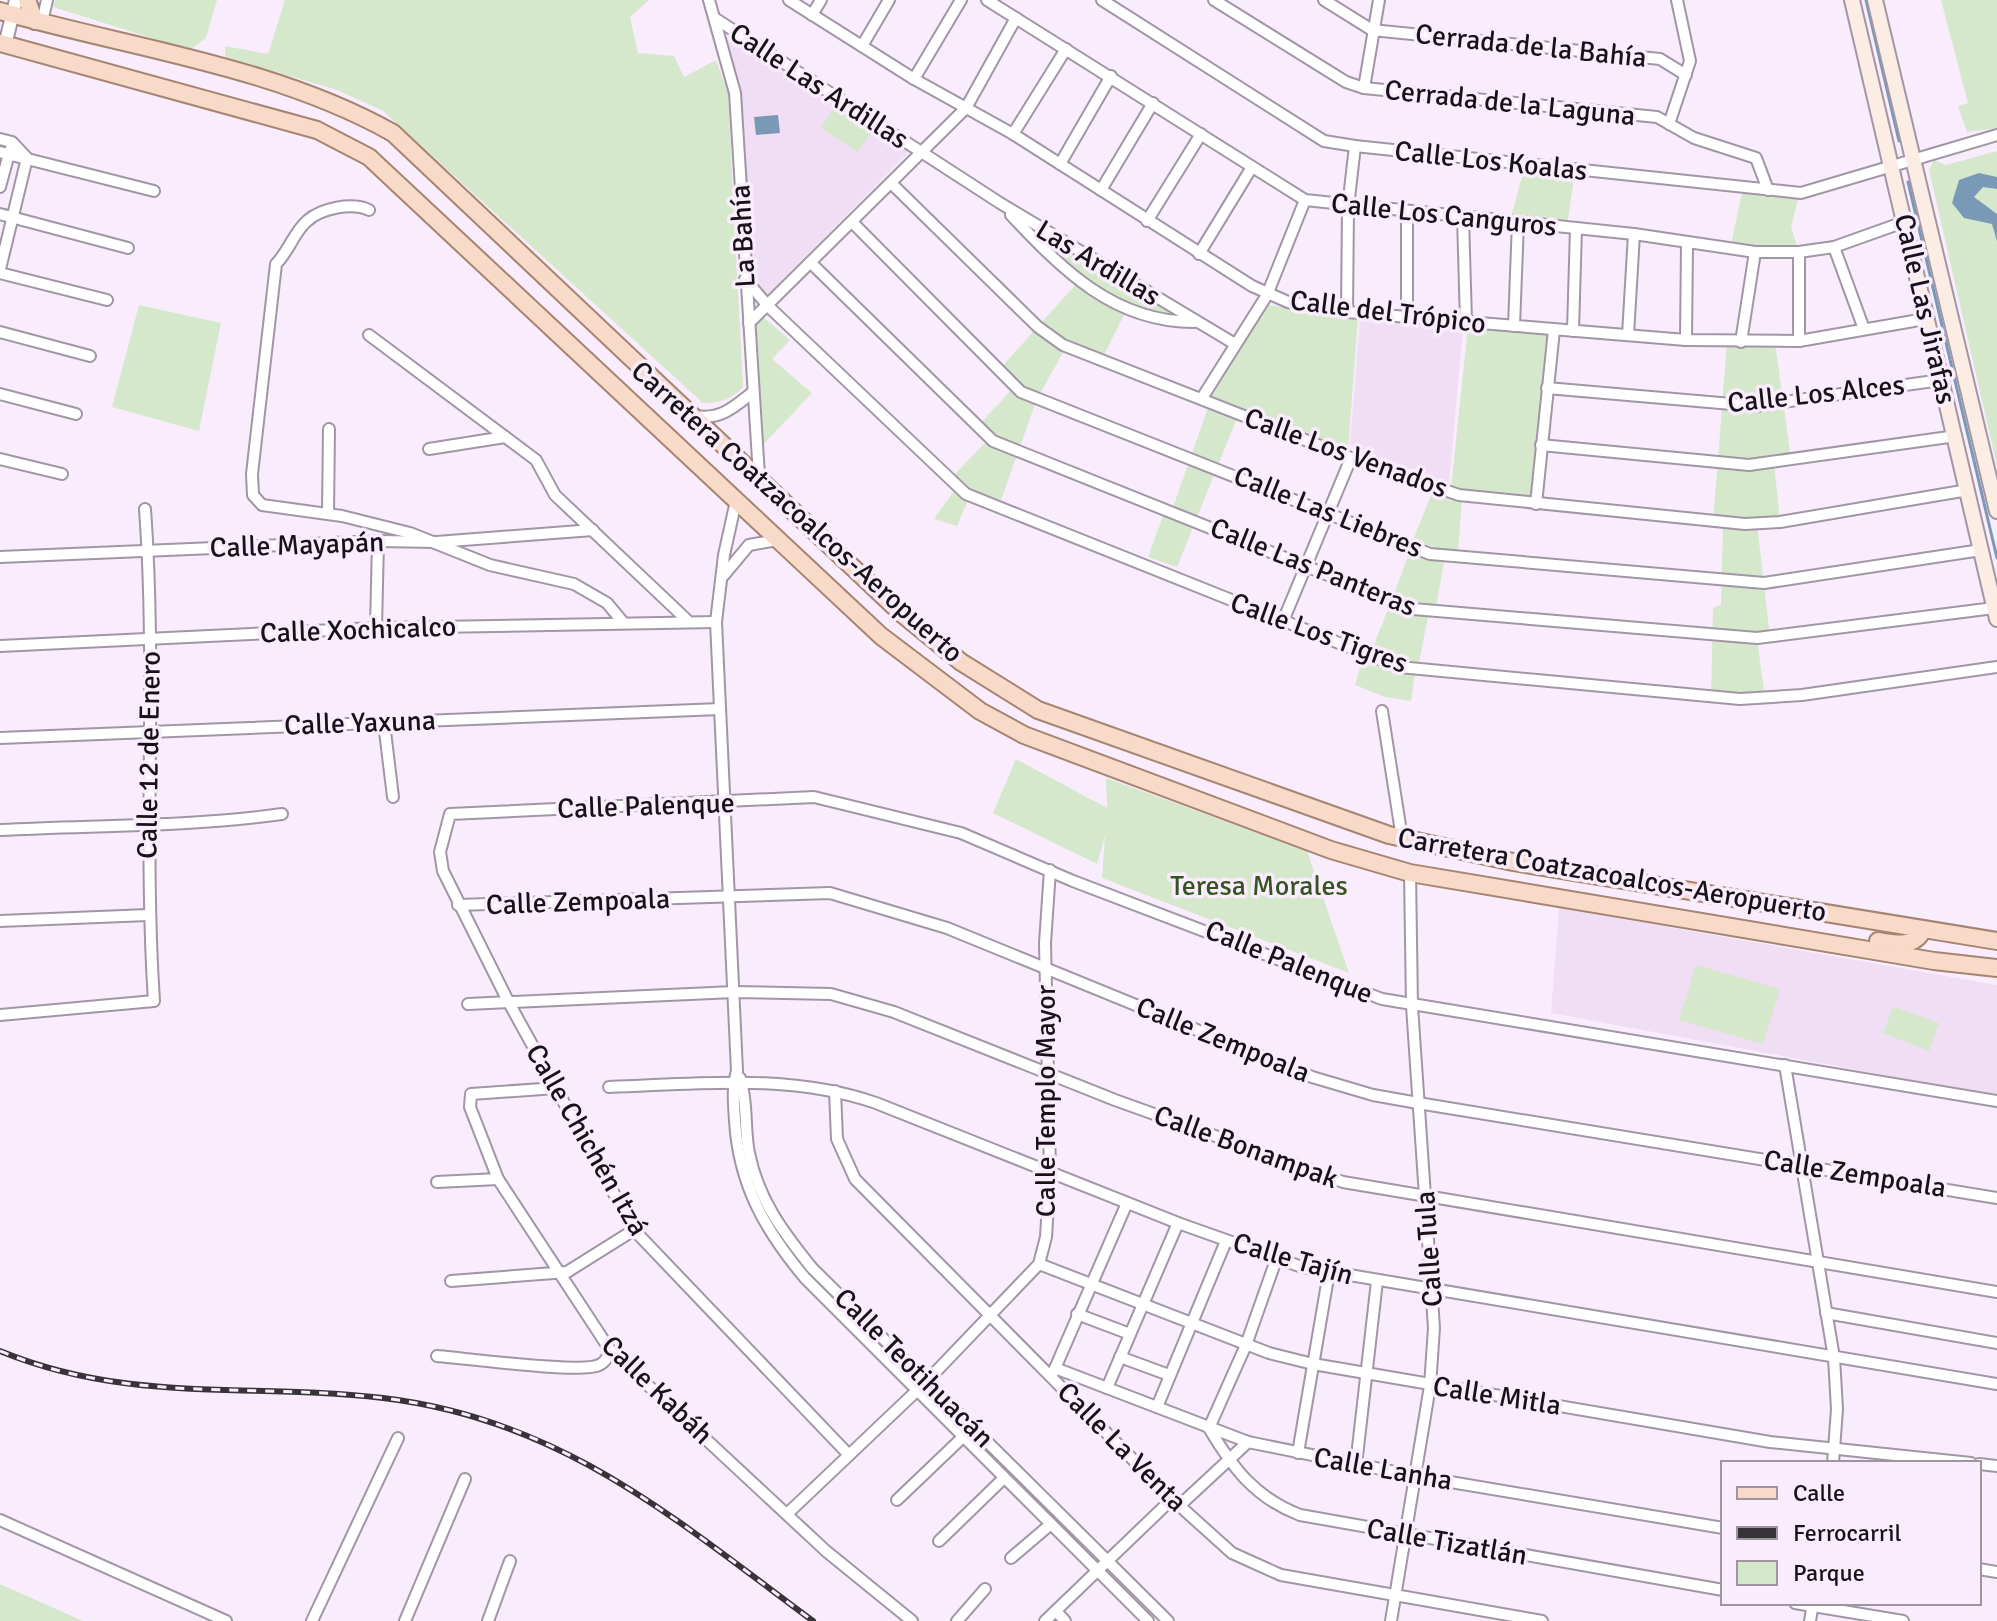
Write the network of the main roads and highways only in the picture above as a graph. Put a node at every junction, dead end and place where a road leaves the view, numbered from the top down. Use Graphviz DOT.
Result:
graph roads {
  1 [pos="27,0"];
  2 [pos="1852,0"];
  3 [pos="1875,0"];
  4 [pos="10,9"];
  5 [pos="38,21"];
  6 [pos="2,44"];
  7 [pos="585,317"];
  8 [pos="563,340"];
  9 [pos="1997,511"];
  10 [pos="901,613"];
  11 [pos="1996,614"];
  12 [pos="881,636"];
  13 [pos="1164,757"];
  14 [pos="1153,784"];
  15 [pos="1578,872"];
  16 [pos="1565,900"];
  17 [pos="1923,930"];
  18 [pos="1789,936"];
  19 [pos="1997,941"];
  20 [pos="1997,968"];
  1 -- 5 [label="main road"];
  2 -- 11 [label="main road, Calle Las Jirafas"];
  3 -- 9 [label="main road, Calle Las Jirafas"];
  4 -- 5 [label="main road, Carretera Coatzacoalcos-Aeropuerto"];
  5 -- 7 [label="main road, Carretera Coatzacoalcos-Aeropuerto"];
  6 -- 8 [label="main road, Carretera Coatzacoalcos-Aeropuerto"];
  7 -- 8 [label="main road"];
  7 -- 10 [label="main road, Carretera Coatzacoalcos-Aeropuerto"];
  8 -- 12 [label="main road, Carretera Coatzacoalcos-Aeropuerto"];
  10 -- 12 [label="main road"];
  10 -- 13 [label="main road, Carretera Coatzacoalcos-Aeropuerto"];
  12 -- 14 [label="main road, Carretera Coatzacoalcos-Aeropuerto"];
  13 -- 14 [label="main road"];
  13 -- 15 [label="main road, Carretera Coatzacoalcos-Aeropuerto"];
  14 -- 16 [label="main road, Carretera Coatzacoalcos-Aeropuerto"];
  15 -- 16 [label="main road"];
  15 -- 17 [label="main road, Carretera Coatzacoalcos-Aeropuerto"];
  16 -- 18 [label="main road, Carretera Coatzacoalcos-Aeropuerto"];
  17 -- 18 [label="main road"];
  17 -- 19 [label="main road, Carretera Coatzacoalcos-Aeropuerto"];
  18 -- 20 [label="main road, Carretera Coatzacoalcos-Aeropuerto"];
}
